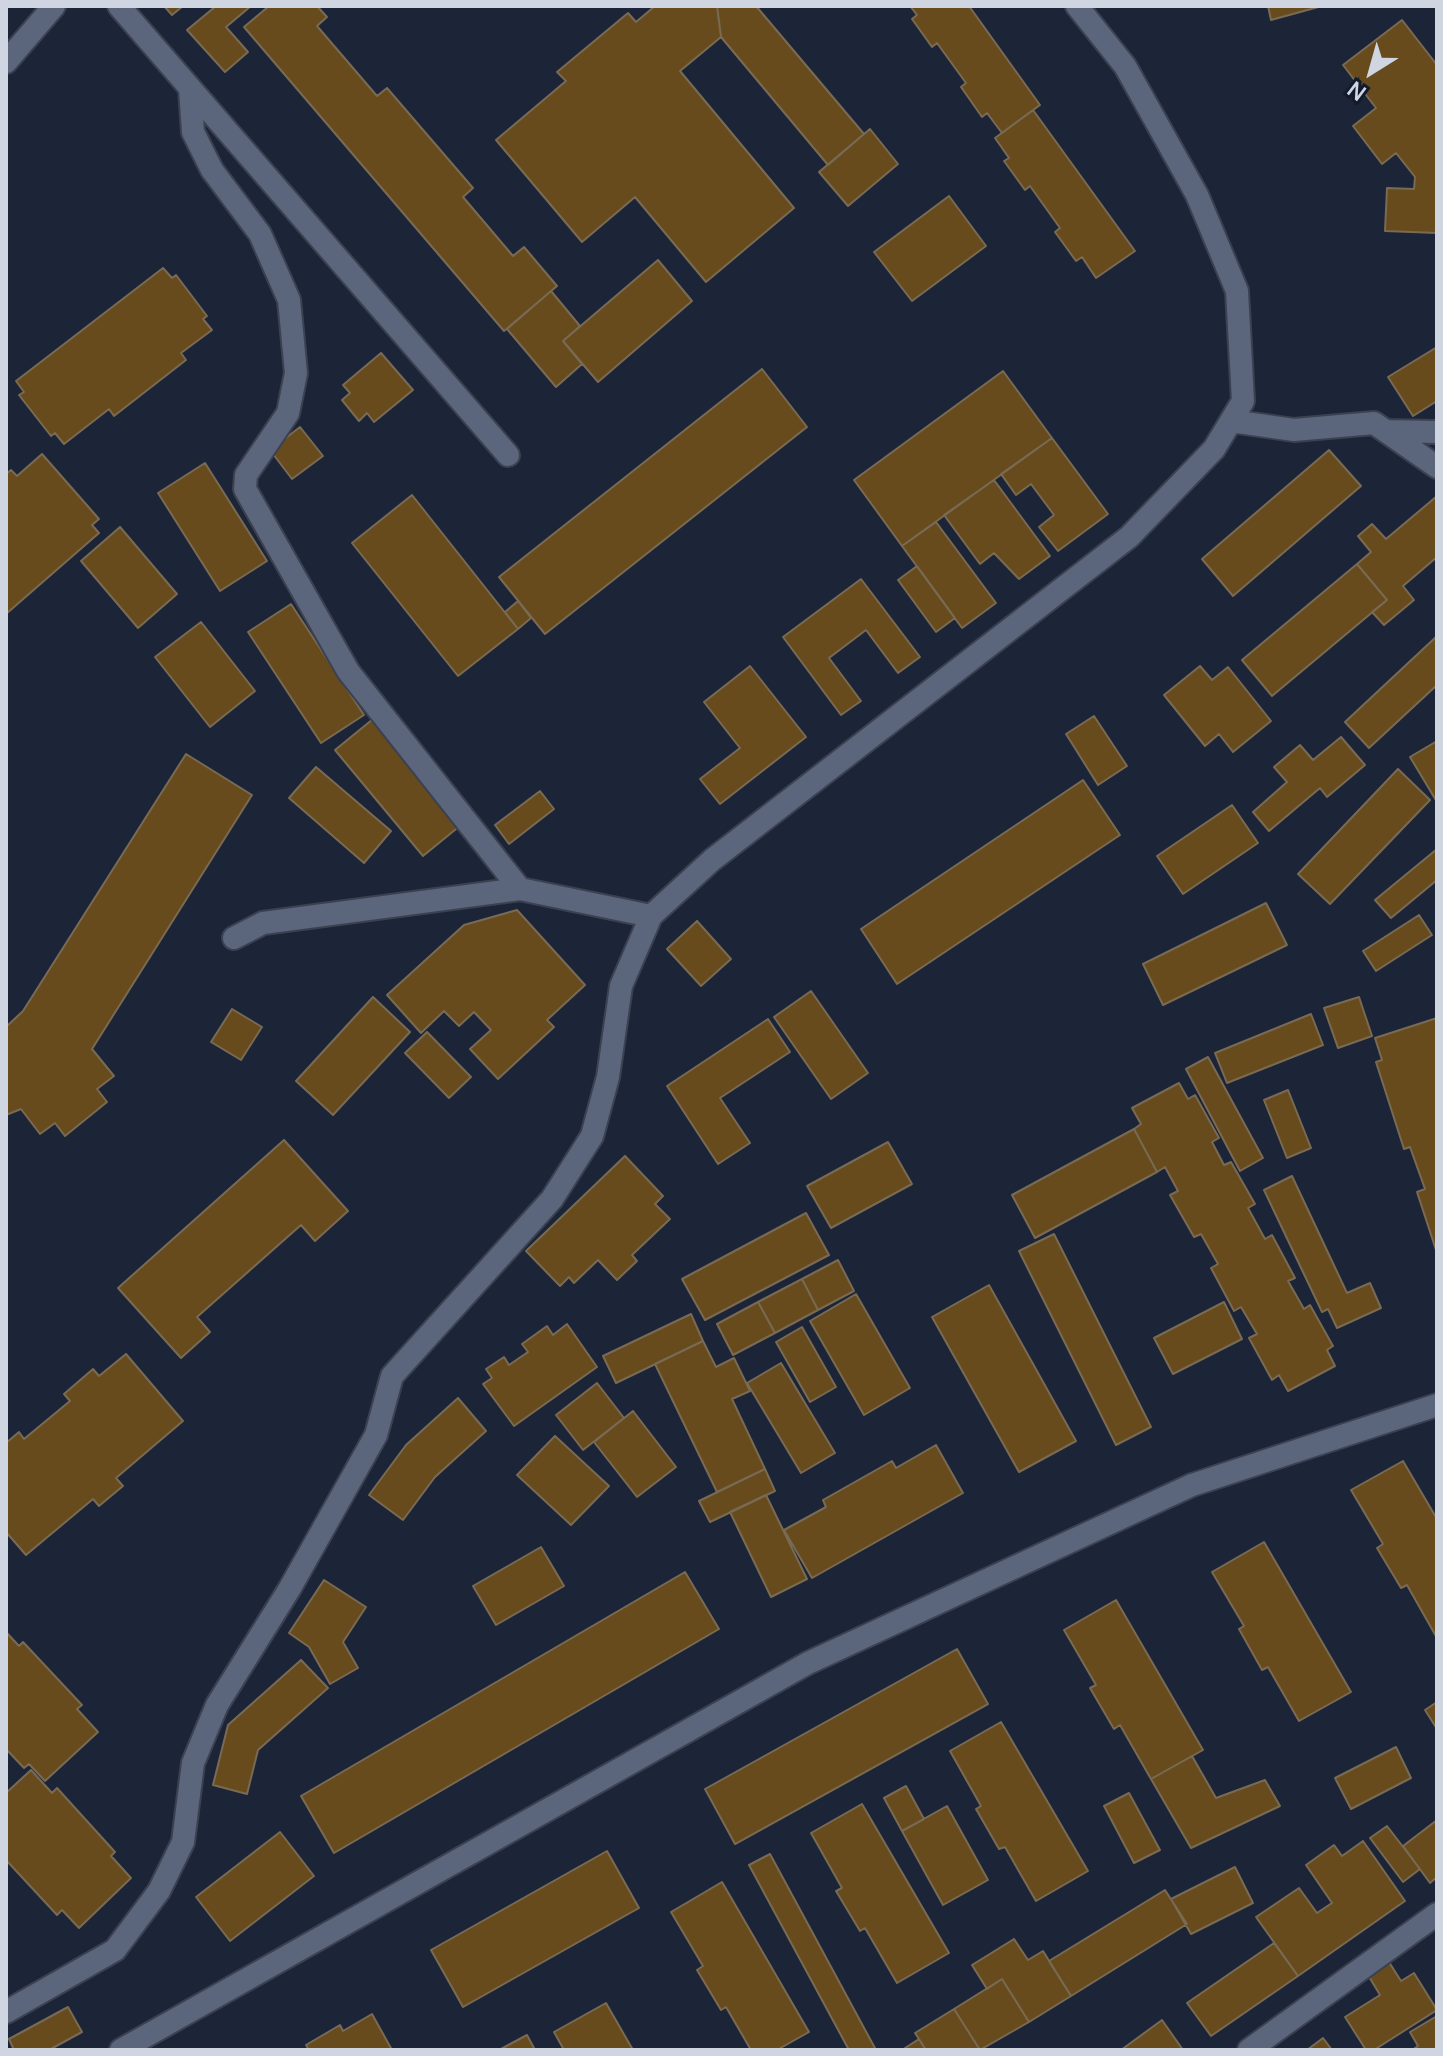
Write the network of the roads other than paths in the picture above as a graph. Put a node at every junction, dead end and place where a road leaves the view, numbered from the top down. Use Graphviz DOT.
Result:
graph roads {
  1 [pos="54,6"];
  2 [pos="119,6"];
  3 [pos="1077,6"];
  4 [pos="6,62"];
  5 [pos="190,89"];
  6 [pos="1231,421"];
  7 [pos="1387,431"];
  8 [pos="1437,432"];
  9 [pos="508,455"];
  10 [pos="1437,467"];
  11 [pos="520,889"];
  12 [pos="651,916"];
  13 [pos="234,938"];
  14 [pos="1437,1405"];
  15 [pos="1437,1914"];
  16 [pos="6,2012"];
  17 [pos="121,2050"];
  18 [pos="1249,2050"];
  1 -- 4 [label="street"];
  2 -- 5 [label="street"];
  3 -- 6 [label="street"];
  5 -- 9 [label="street"];
  5 -- 11 [label="street"];
  6 -- 7 [label="street"];
  6 -- 12 [label="street"];
  7 -- 8 [label="street"];
  7 -- 10 [label="street"];
  11 -- 12 [label="street"];
  11 -- 13 [label="street"];
  12 -- 16 [label="street"];
  14 -- 17 [label="street"];
  15 -- 18 [label="street"];
}
